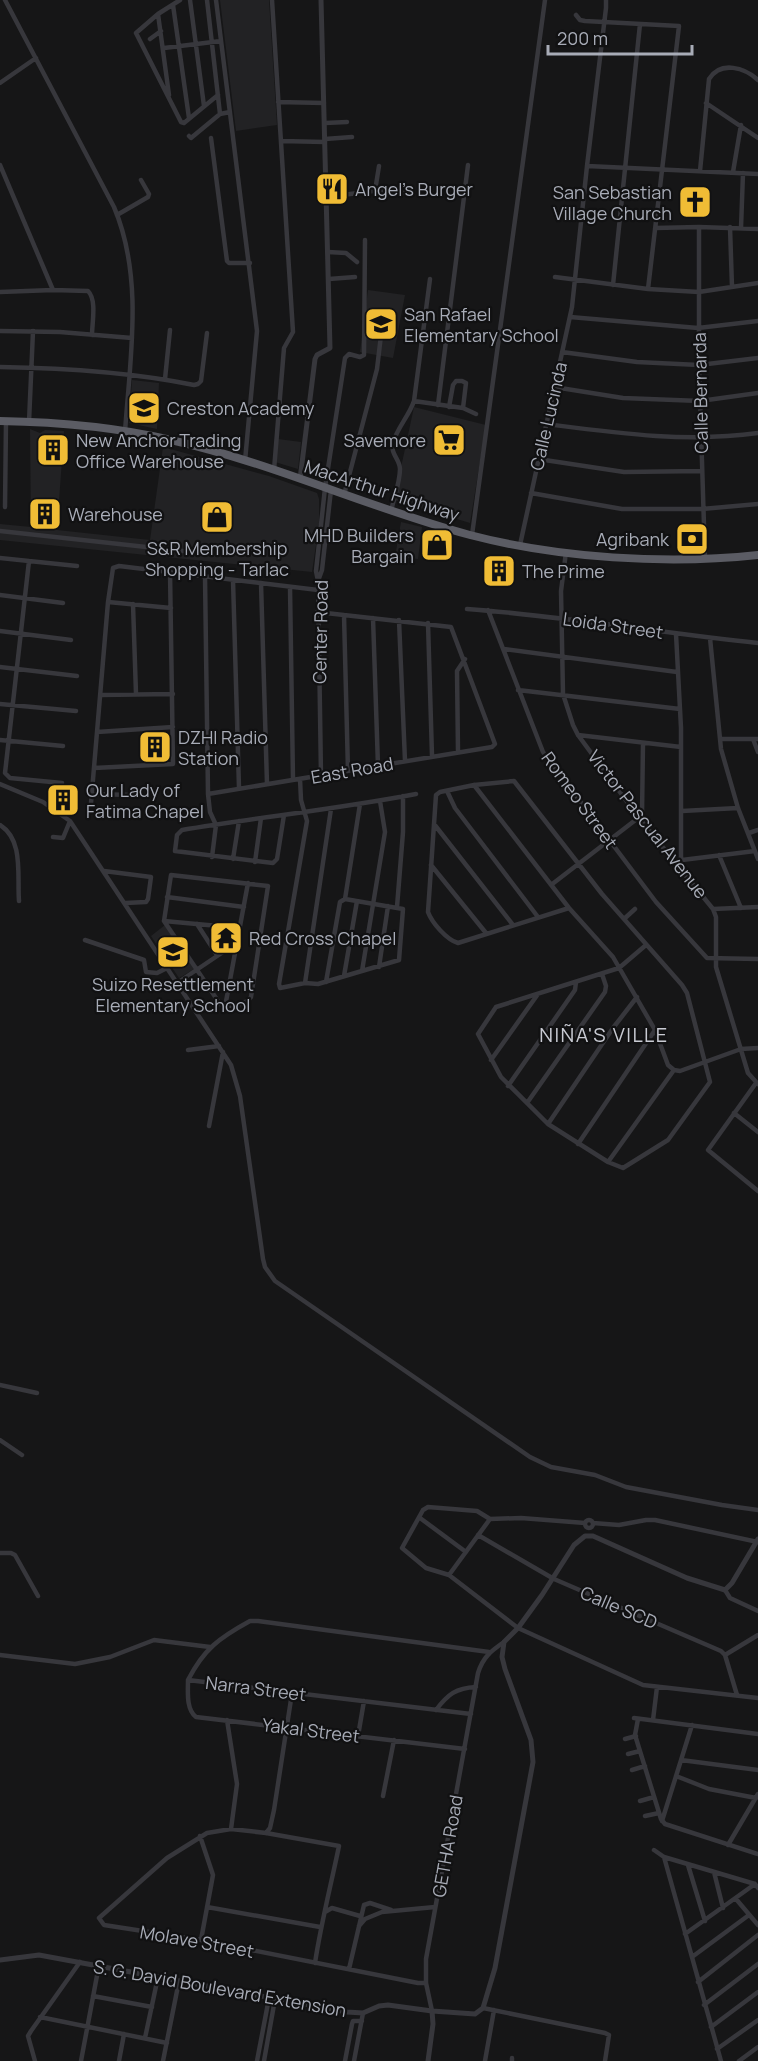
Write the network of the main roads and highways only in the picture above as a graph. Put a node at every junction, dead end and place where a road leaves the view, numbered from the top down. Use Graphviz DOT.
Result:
graph roads {
  1 [pos="3,421"];
  2 [pos="758,555"];
  1 -- 2 [label="highway, MacArthur Highway"];
}
